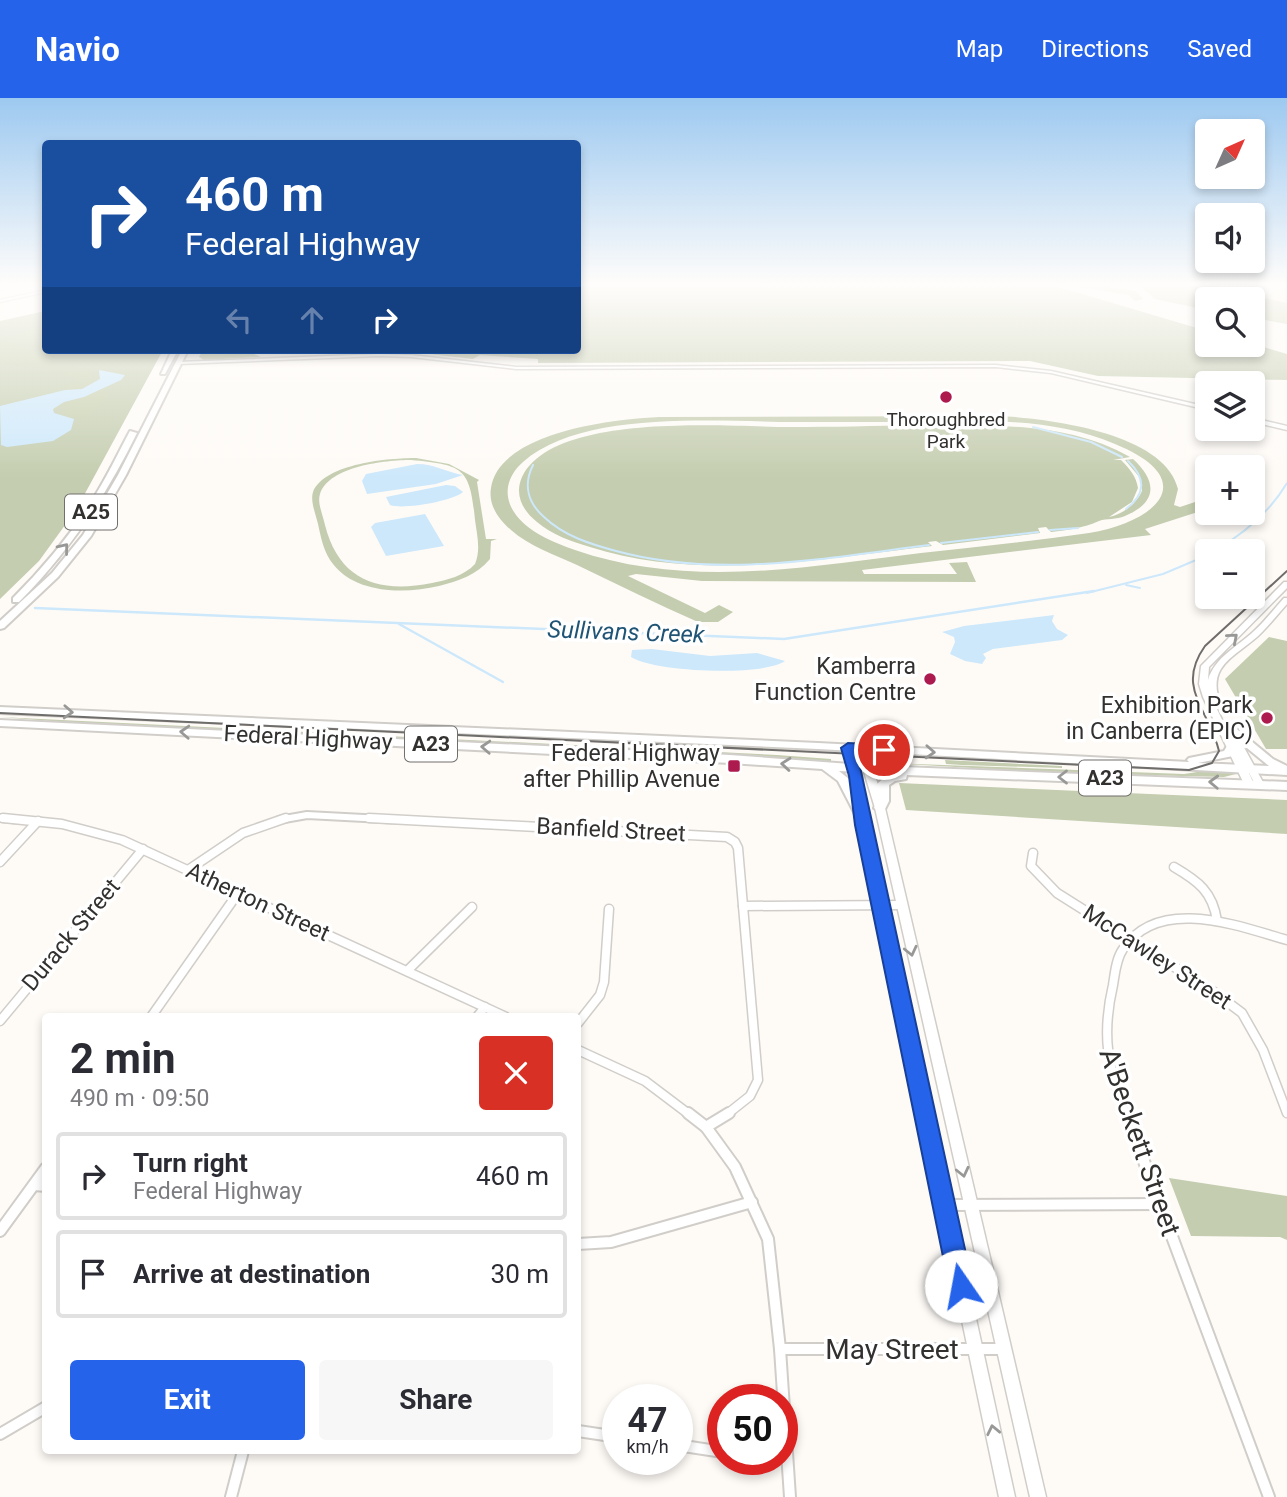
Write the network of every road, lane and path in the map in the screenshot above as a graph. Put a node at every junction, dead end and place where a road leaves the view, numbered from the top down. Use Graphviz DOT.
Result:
graph roads {
  1 [pos="174,354"];
  2 [pos="182,354"];
  3 [pos="185,354"];
  4 [pos="205,362"];
  5 [pos="173,365"];
  6 [pos="1195,406"];
  7 [pos="1265,423"];
  8 [pos="1287,428"];
  9 [pos="1287,584"];
  10 [pos="1287,600"];
  11 [pos="0,615"];
  12 [pos="0,626"];
  13 [pos="0,710"];
  14 [pos="0,723"];
  15 [pos="1229,728"];
  16 [pos="848,748"];
  17 [pos="1231,748"];
  18 [pos="862,749"];
  19 [pos="1095,762"];
  20 [pos="821,766"];
  21 [pos="861,769"];
  22 [pos="1246,769"];
  23 [pos="1287,771"];
  24 [pos="985,775"];
  25 [pos="1254,784"];
  26 [pos="1287,786"];
  27 [pos="880,808"];
  28 [pos="861,814"];
  29 [pos="0,818"];
  30 [pos="38,821"];
  31 [pos="143,849"];
  32 [pos="1033,853"];
  33 [pos="0,862"];
  34 [pos="1174,867"];
  35 [pos="188,870"];
  36 [pos="238,893"];
  37 [pos="880,905"];
  38 [pos="901,905"];
  39 [pos="743,906"];
  40 [pos="472,907"];
  41 [pos="609,909"];
  42 [pos="1217,921"];
  43 [pos="1130,939"];
  44 [pos="1287,940"];
  45 [pos="407,971"];
  46 [pos="485,1007"];
  47 [pos="154,1013"];
  48 [pos="480,1013"];
  49 [pos="498,1013"];
  50 [pos="581,1019"];
  51 [pos="0,1021"];
  52 [pos="581,1051"];
  53 [pos="1287,1113"];
  54 [pos="706,1127"];
  55 [pos="42,1174"];
  56 [pos="34,1185"];
  57 [pos="42,1186"];
  58 [pos="752,1202"];
  59 [pos="1159,1204"];
  60 [pos="944,1205"];
  61 [pos="970,1205"];
  62 [pos="0,1231"];
  63 [pos="581,1244"];
  64 [pos="780,1349"];
  65 [pos="975,1349"];
  66 [pos="1004,1349"];
  67 [pos="781,1384"];
  68 [pos="42,1409"];
  69 [pos="581,1431"];
  70 [pos="0,1434"];
  71 [pos="602,1435"];
  72 [pos="242,1454"];
  73 [pos="786,1475"];
  74 [pos="231,1497"];
  75 [pos="790,1497"];
  76 [pos="1007,1497"];
  77 [pos="1038,1497"];
  78 [pos="1269,1497"];
  1 -- 5 [label="highway, A25"];
  2 -- 5 [label="highway, A25"];
  3 -- 4 [label="street"];
  4 -- 5 [label="street"];
  4 -- 5 [label="street"];
  4 -- 6 [label="street"];
  11 -- 5 [label="highway, A25, one-way"];
  5 -- 12 [label="highway, A25"];
  7 -- 8 [label="street"];
  17 -- 9 [label="main road, one-way"];
  10 -- 15 [label="main road"];
  13 -- 16 [label="highway, Federal Highway / A23, one-way"];
  20 -- 14 [label="highway, Federal Highway / A23, one-way"];
  15 -- 22 [label="main road"];
  15 -- 23 [label="highway"];
  16 -- 18 [label="highway, Federal Highway / A23"];
  16 -- 21 [label="main road"];
  17 -- 19 [label="highway"];
  17 -- 22 [label="main road"];
  18 -- 19 [label="highway, Federal Highway / A23, one-way"];
  18 -- 21 [label="main road"];
  19 -- 22 [label="highway, Federal Highway / A23"];
  20 -- 21 [label="highway, Federal Highway / A23"];
  20 -- 28 [label="highway"];
  21 -- 24 [label="highway, Federal Highway / A23"];
  21 -- 27 [label="main road"];
  21 -- 28 [label="main road"];
  22 -- 23 [label="highway, Federal Highway / A23"];
  22 -- 25 [label="main road"];
  25 -- 24 [label="highway, Federal Highway / A23, one-way"];
  24 -- 27 [label="highway"];
  25 -- 26 [label="highway, Federal Highway / A23"];
  27 -- 38 [label="main road"];
  28 -- 37 [label="main road"];
  29 -- 30 [label="street, Atherton Street"];
  30 -- 31 [label="street, Atherton Street"];
  30 -- 33 [label="street"];
  31 -- 35 [label="street, Atherton Street"];
  31 -- 51 [label="street, Durack Street"];
  32 -- 43 [label="street, McCawley Street"];
  34 -- 42 [label="street"];
  35 -- 36 [label="street, Atherton Street"];
  35 -- 39 [label="street, Banfield Street"];
  36 -- 45 [label="street, Atherton Street"];
  36 -- 47 [label="street"];
  37 -- 38 [label="street"];
  37 -- 39 [label="street"];
  37 -- 60 [label="main road"];
  38 -- 61 [label="main road, one-way"];
  39 -- 54 [label="street, Banfield Street"];
  40 -- 45 [label="street"];
  41 -- 50 [label="street"];
  42 -- 43 [label="street"];
  42 -- 44 [label="street"];
  43 -- 53 [label="street, McCawley Street"];
  43 -- 59 [label="street, A'Beckett Street"];
  45 -- 46 [label="street, Atherton Street"];
  46 -- 48 [label="street"];
  46 -- 49 [label="street, Atherton Street"];
  52 -- 54 [label="street"];
  54 -- 58 [label="street"];
  55 -- 56 [label="street"];
  56 -- 57 [label="street"];
  56 -- 62 [label="street"];
  58 -- 63 [label="street"];
  58 -- 64 [label="street"];
  59 -- 61 [label="street"];
  59 -- 78 [label="street, A'Beckett Street"];
  60 -- 61 [label="street"];
  60 -- 65 [label="main road"];
  61 -- 66 [label="main road"];
  64 -- 65 [label="street, May Street"];
  64 -- 67 [label="street"];
  65 -- 66 [label="street, May Street"];
  76 -- 65 [label="main road, one-way"];
  66 -- 77 [label="main road"];
  68 -- 70 [label="street"];
  69 -- 71 [label="street"];
  72 -- 74 [label="street"];
  73 -- 75 [label="street"];
}
